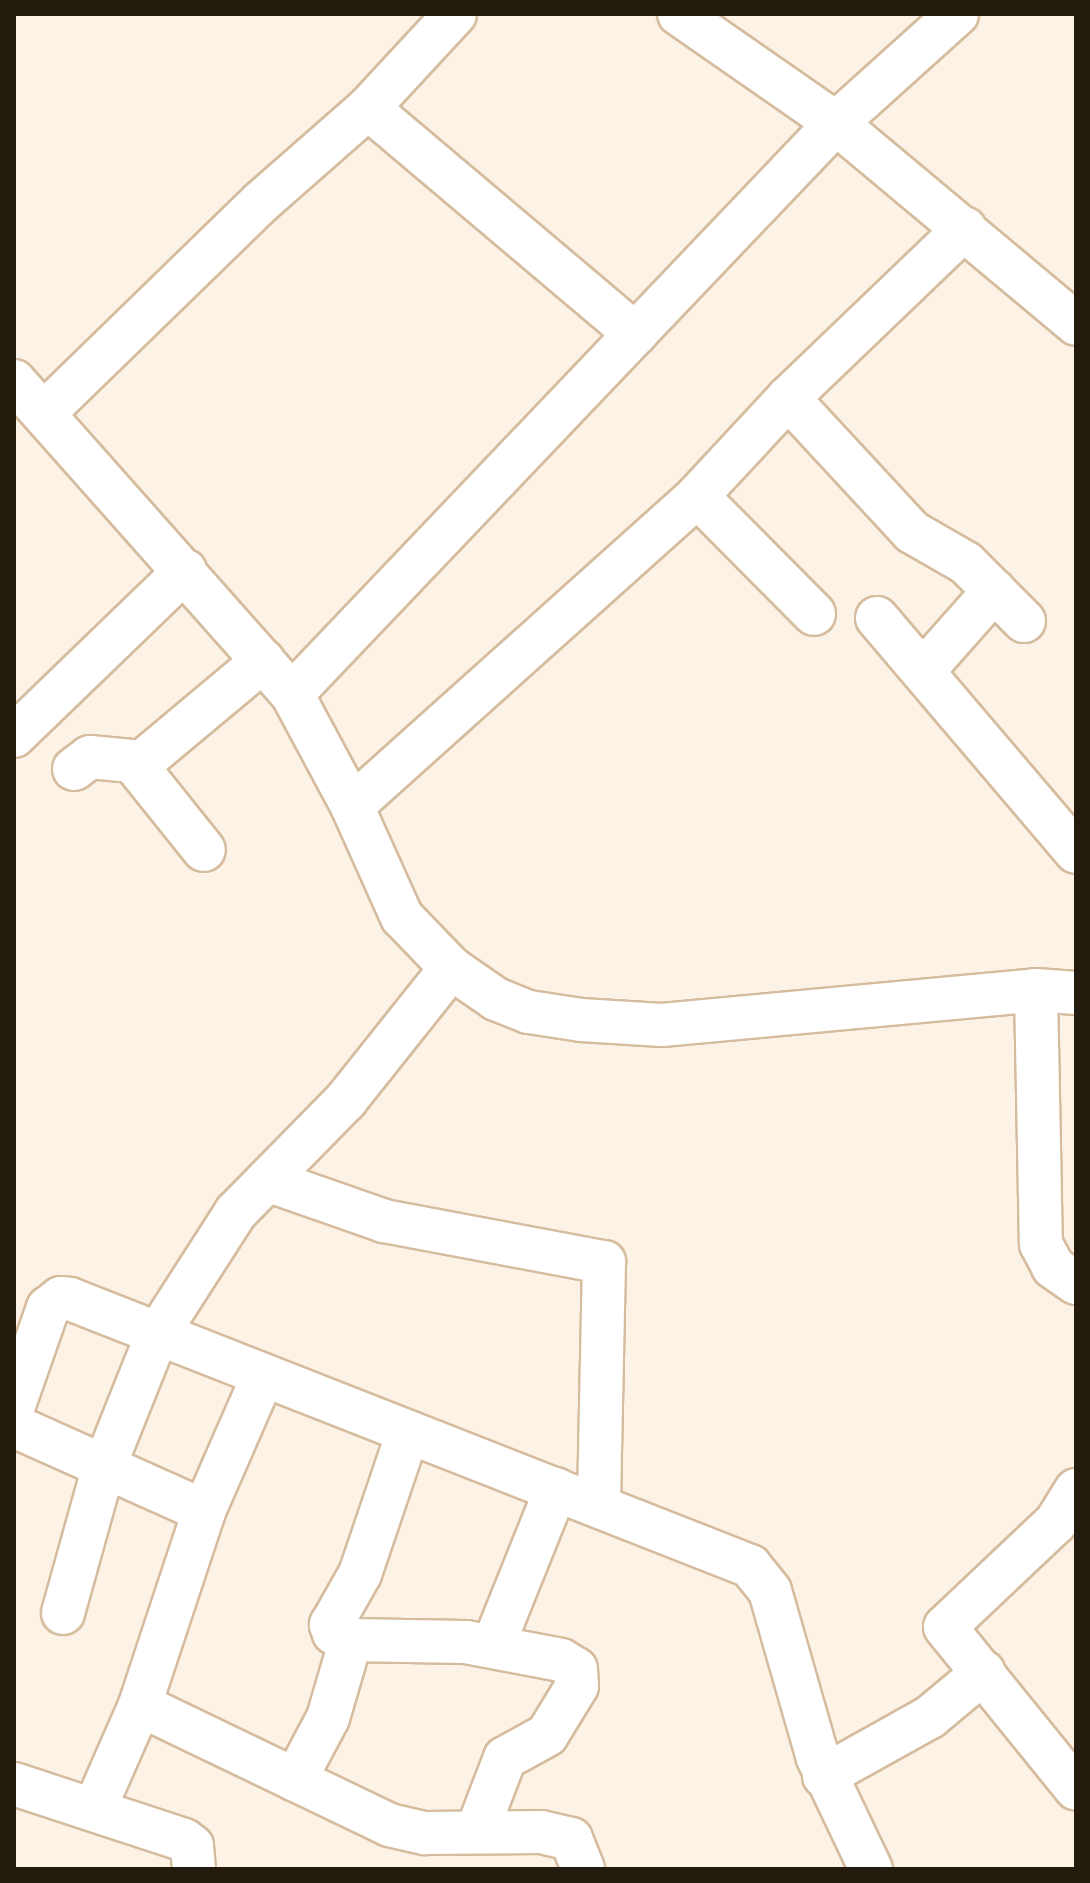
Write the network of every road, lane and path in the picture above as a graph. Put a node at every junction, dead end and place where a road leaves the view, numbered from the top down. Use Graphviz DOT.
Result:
graph roads {
  1 [pos="455,14"];
  2 [pos="679,14"];
  3 [pos="957,14"];
  4 [pos="368,108"];
  5 [pos="836,123"];
  6 [pos="965,228"];
  7 [pos="1076,324"];
  8 [pos="635,334"];
  9 [pos="14,381"];
  10 [pos="788,398"];
  11 [pos="44,413"];
  12 [pos="697,496"];
  13 [pos="185,571"];
  14 [pos="994,591"];
  15 [pos="814,614"];
  16 [pos="877,618"];
  17 [pos="1024,621"];
  18 [pos="263,661"];
  19 [pos="924,670"];
  20 [pos="292,694"];
  21 [pos="14,736"];
  22 [pos="135,764"];
  23 [pos="74,769"];
  24 [pos="352,806"];
  25 [pos="204,850"];
  26 [pos="1076,852"];
  27 [pos="451,968"];
  28 [pos="1056,992"];
  29 [pos="270,1181"];
  30 [pos="1076,1283"];
  31 [pos="157,1335"];
  32 [pos="263,1376"];
  33 [pos="14,1405"];
  34 [pos="14,1426"];
  35 [pos="408,1432"];
  36 [pos="103,1470"];
  37 [pos="556,1489"];
  38 [pos="1076,1490"];
  39 [pos="599,1506"];
  40 [pos="204,1511"];
  41 [pos="63,1613"];
  42 [pos="349,1640"];
  43 [pos="493,1646"];
  44 [pos="984,1672"];
  45 [pos="140,1705"];
  46 [pos="824,1776"];
  47 [pos="295,1780"];
  48 [pos="14,1784"];
  49 [pos="1076,1789"];
  50 [pos="94,1810"];
  51 [pos="477,1831"];
  52 [pos="194,1869"];
  53 [pos="583,1869"];
  54 [pos="871,1869"];
  1 -- 4 [label="street"];
  2 -- 5 [label="street"];
  3 -- 5 [label="street"];
  4 -- 8 [label="street"];
  4 -- 11 [label="street"];
  5 -- 6 [label="street"];
  5 -- 8 [label="street"];
  6 -- 7 [label="street"];
  6 -- 10 [label="street"];
  8 -- 20 [label="street"];
  9 -- 11 [label="street"];
  10 -- 12 [label="street"];
  10 -- 14 [label="street"];
  11 -- 13 [label="street"];
  12 -- 15 [label="street"];
  12 -- 24 [label="street"];
  13 -- 18 [label="street"];
  13 -- 21 [label="street"];
  14 -- 17 [label="street"];
  14 -- 19 [label="street"];
  16 -- 19 [label="street"];
  18 -- 20 [label="street"];
  18 -- 22 [label="street"];
  19 -- 26 [label="street"];
  20 -- 24 [label="street"];
  22 -- 23 [label="street"];
  22 -- 25 [label="street"];
  24 -- 27 [label="street"];
  27 -- 28 [label="street"];
  27 -- 29 [label="street"];
  28 -- 30 [label="street"];
  29 -- 31 [label="street"];
  29 -- 39 [label="street"];
  31 -- 32 [label="street"];
  31 -- 33 [label="street"];
  31 -- 36 [label="street"];
  32 -- 35 [label="street"];
  32 -- 40 [label="street"];
  34 -- 36 [label="street"];
  35 -- 37 [label="street"];
  35 -- 42 [label="street"];
  36 -- 40 [label="street"];
  36 -- 41 [label="street"];
  37 -- 39 [label="street"];
  37 -- 43 [label="street"];
  38 -- 44 [label="street"];
  39 -- 46 [label="street"];
  40 -- 45 [label="street"];
  42 -- 43 [label="street"];
  42 -- 47 [label="street"];
  43 -- 51 [label="street"];
  44 -- 46 [label="street"];
  44 -- 49 [label="street"];
  45 -- 47 [label="street"];
  45 -- 50 [label="street"];
  46 -- 54 [label="street"];
  47 -- 51 [label="street"];
  48 -- 50 [label="street"];
  50 -- 52 [label="street"];
  51 -- 53 [label="street"];
}
